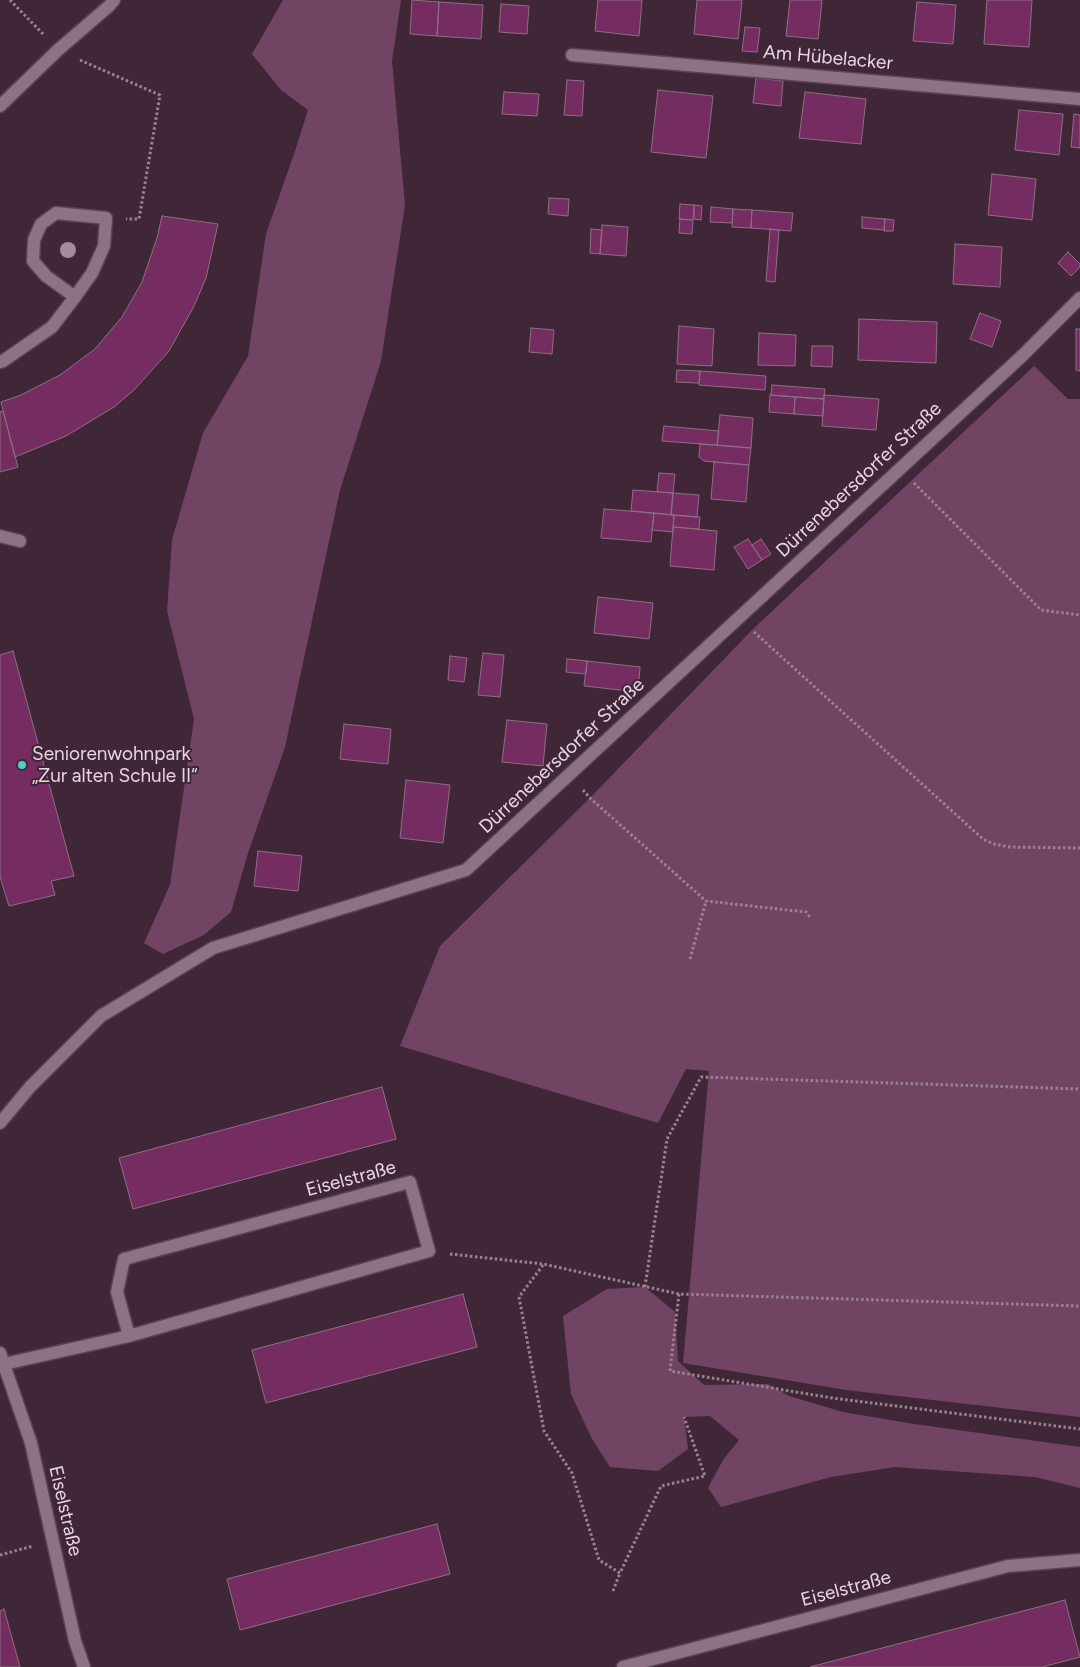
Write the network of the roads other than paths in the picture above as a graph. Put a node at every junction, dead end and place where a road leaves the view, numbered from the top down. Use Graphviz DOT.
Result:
graph roads {
  1 [pos="114,0"];
  2 [pos="572,55"];
  3 [pos="1080,99"];
  4 [pos="0,106"];
  5 [pos="75,297"];
  6 [pos="1080,298"];
  7 [pos="0,362"];
  8 [pos="0,536"];
  9 [pos="20,541"];
  10 [pos="0,1122"];
  11 [pos="129,1336"];
  12 [pos="2,1358"];
  13 [pos="1080,1560"];
  14 [pos="84,1667"];
  15 [pos="623,1667"];
  1 -- 4 [label="street"];
  2 -- 3 [label="street, Am Hübelacker"];
  5 -- 5 [label="street"];
  5 -- 7 [label="street"];
  6 -- 10 [label="street, Dürrenebersdorfer Straße"];
  8 -- 9 [label="street"];
  11 -- 11 [label="street, Eiselstraße"];
  11 -- 12 [label="street, Eiselstraße"];
  12 -- 14 [label="street, Eiselstraße"];
  13 -- 15 [label="street, Eiselstraße"];
}
